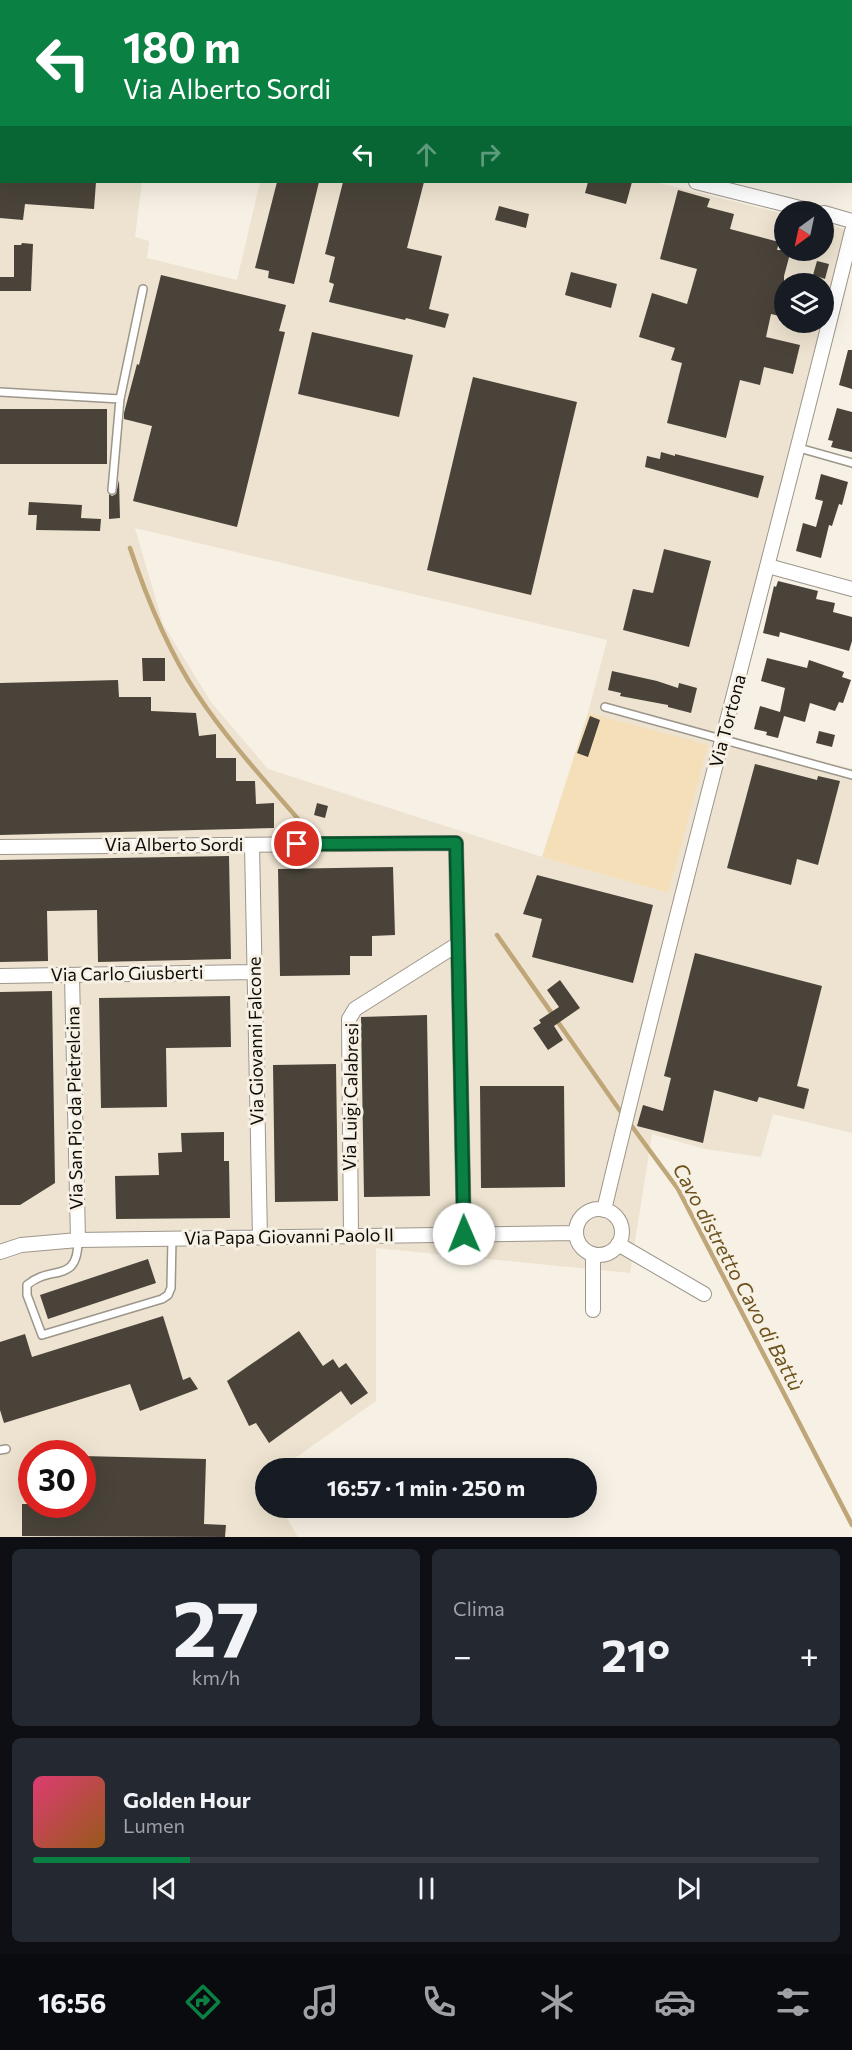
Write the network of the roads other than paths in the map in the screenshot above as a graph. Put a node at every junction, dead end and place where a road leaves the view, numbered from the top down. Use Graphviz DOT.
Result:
graph roads {
  1 [pos="700,183"];
  2 [pos="774,202"];
  3 [pos="834,216"];
  4 [pos="852,220"];
  5 [pos="852,231"];
  6 [pos="143,289"];
  7 [pos="0,392"];
  8 [pos="120,399"];
  9 [pos="799,448"];
  10 [pos="852,463"];
  11 [pos="112,490"];
  12 [pos="768,566"];
  13 [pos="852,589"];
  14 [pos="605,707"];
  15 [pos="723,740"];
  16 [pos="852,774"];
  17 [pos="252,844"];
  18 [pos="0,847"];
  19 [pos="458,944"];
  20 [pos="255,972"];
  21 [pos="0,976"];
  22 [pos="72,976"];
  23 [pos="604,1210"];
  24 [pos="576,1233"];
  25 [pos="464,1234"];
  26 [pos="351,1236"];
  27 [pos="260,1237"];
  28 [pos="172,1239"];
  29 [pos="78,1240"];
  30 [pos="618,1244"];
  31 [pos="1,1253"];
  32 [pos="593,1254"];
  33 [pos="704,1294"];
  34 [pos="593,1310"];
  1 -- 2 [label="street"];
  3 -- 4 [label="street"];
  5 -- 9 [label="street, Via Tortona"];
  6 -- 8 [label="lane"];
  7 -- 8 [label="lane"];
  8 -- 11 [label="lane"];
  9 -- 10 [label="lane"];
  9 -- 12 [label="street, Via Tortona"];
  12 -- 13 [label="street"];
  12 -- 15 [label="street, Via Tortona"];
  14 -- 15 [label="lane"];
  15 -- 16 [label="lane"];
  15 -- 23 [label="street, Via Tortona"];
  17 -- 18 [label="street, Via Alberto Sordi"];
  17 -- 19 [label="street, Via Alberto Sordi"];
  17 -- 20 [label="street, Via Giovanni Falcone"];
  19 -- 25 [label="street"];
  19 -- 26 [label="street, Via Luigi Calabresi"];
  20 -- 22 [label="street, Via Carlo Giusberti"];
  20 -- 27 [label="street, Via Giovanni Falcone"];
  21 -- 22 [label="street, Via Carlo Giusberti"];
  22 -- 29 [label="street, Via San Pio da Pietrelcina"];
  23 -- 24 [label="street"];
  23 -- 30 [label="street"];
  24 -- 25 [label="street, Via Papa Giovanni Paolo II"];
  24 -- 32 [label="street"];
  25 -- 26 [label="street, Via Papa Giovanni Paolo II"];
  26 -- 27 [label="street, Via Papa Giovanni Paolo II"];
  27 -- 28 [label="street, Via Papa Giovanni Paolo II"];
  28 -- 29 [label="street, Via Papa Giovanni Paolo II"];
  28 -- 29 [label="lane"];
  29 -- 31 [label="street, Via Papa Giovanni Paolo II"];
  30 -- 32 [label="street"];
  30 -- 33 [label="street"];
  32 -- 34 [label="street"];
}
